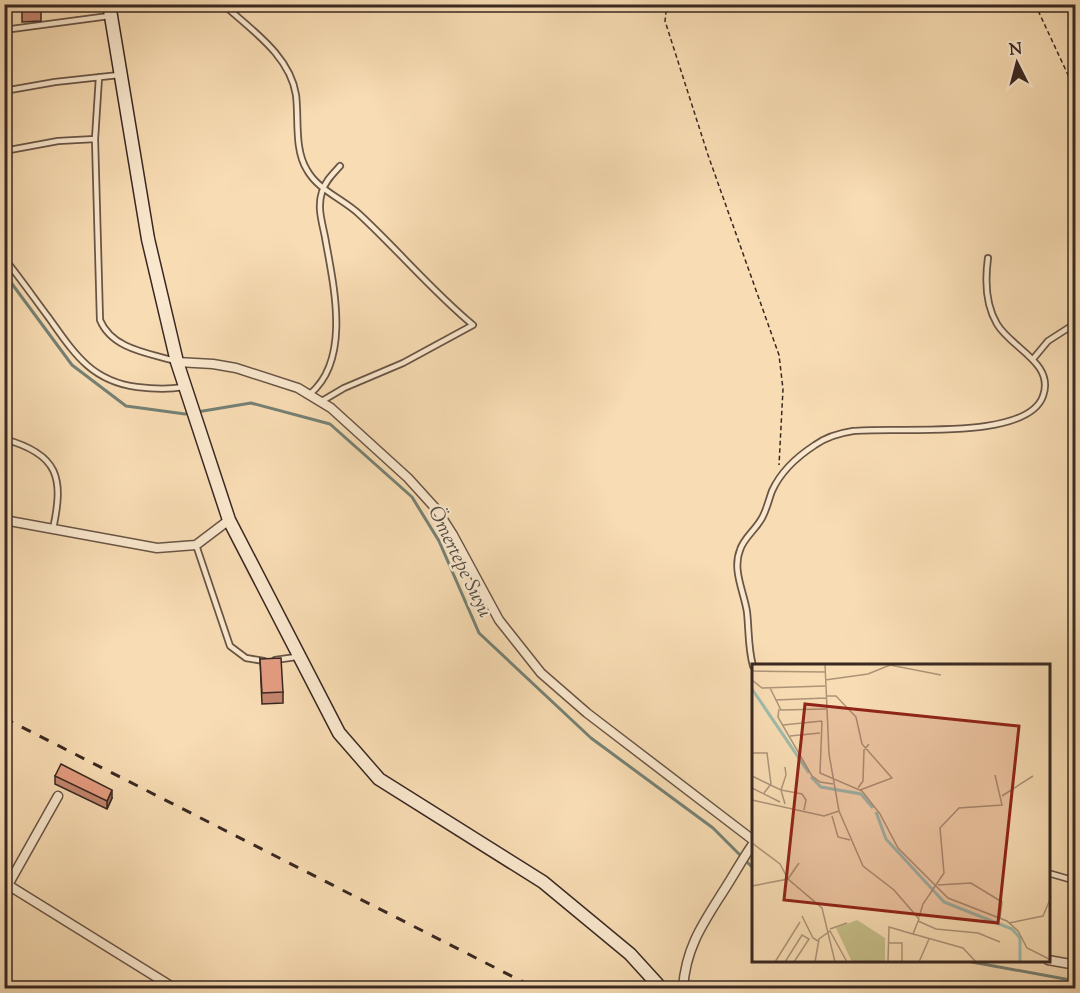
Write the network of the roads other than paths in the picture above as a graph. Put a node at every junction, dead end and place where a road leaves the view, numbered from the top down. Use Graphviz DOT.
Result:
graph roads {
  1 [pos="223,4"];
  2 [pos="110,10"];
  3 [pos="4,30"];
  4 [pos="119,75"];
  5 [pos="99,77"];
  6 [pos="4,91"];
  7 [pos="95,139"];
  8 [pos="4,151"];
  9 [pos="340,166"];
  10 [pos="323,188"];
  11 [pos="4,258"];
  12 [pos="988,258"];
  13 [pos="1076,322"];
  14 [pos="1033,359"];
  15 [pos="177,362"];
  16 [pos="186,389"];
  17 [pos="310,394"];
  18 [pos="322,401"];
  19 [pos="4,439"];
  20 [pos="4,520"];
  21 [pos="229,520"];
  22 [pos="53,529"];
  23 [pos="196,545"];
  24 [pos="299,656"];
  25 [pos="753,664"];
  26 [pos="58,796"];
  27 [pos="751,845"];
  28 [pos="1050,874"];
  29 [pos="1076,881"];
  30 [pos="6,883"];
  31 [pos="1050,960"];
  32 [pos="1076,965"];
  33 [pos="174,988"];
  34 [pos="661,988"];
  35 [pos="683,988"];
  1 -- 10 [label="lane"];
  2 -- 3 [label="lane"];
  2 -- 4 [label="street"];
  4 -- 5 [label="lane"];
  4 -- 15 [label="street"];
  5 -- 6 [label="lane"];
  5 -- 7 [label="lane"];
  7 -- 8 [label="lane"];
  7 -- 15 [label="lane"];
  9 -- 10 [label="lane"];
  10 -- 17 [label="lane"];
  10 -- 18 [label="lane"];
  11 -- 16 [label="lane"];
  12 -- 14 [label="lane"];
  13 -- 14 [label="lane"];
  14 -- 25 [label="lane"];
  15 -- 16 [label="street"];
  15 -- 17 [label="street"];
  16 -- 21 [label="street"];
  17 -- 18 [label="street"];
  18 -- 27 [label="street"];
  19 -- 22 [label="lane"];
  20 -- 22 [label="street"];
  21 -- 23 [label="street"];
  21 -- 24 [label="street"];
  22 -- 23 [label="street"];
  23 -- 24 [label="lane"];
  24 -- 34 [label="street"];
  26 -- 30 [label="street"];
  27 -- 35 [label="street"];
  28 -- 29 [label="lane"];
  30 -- 33 [label="street"];
  31 -- 32 [label="street"];
}
